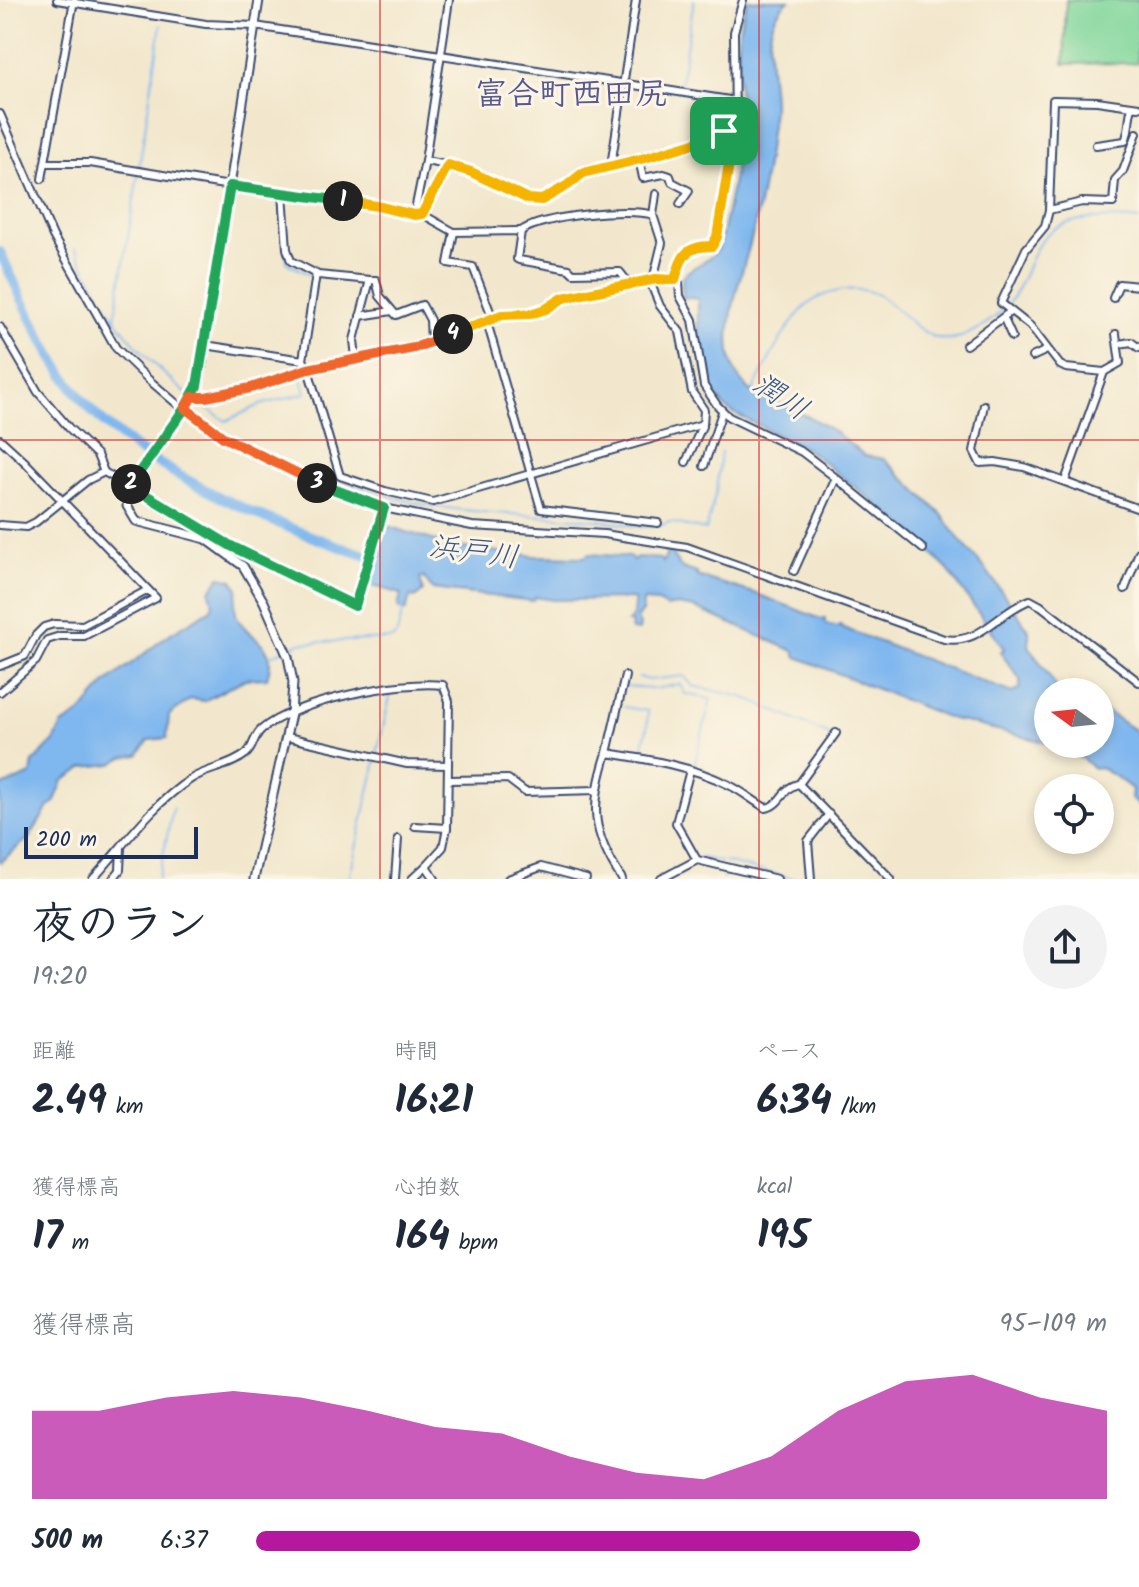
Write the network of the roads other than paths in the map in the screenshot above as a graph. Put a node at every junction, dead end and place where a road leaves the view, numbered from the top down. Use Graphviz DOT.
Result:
graph roads {
  1 [pos="57,0"];
  2 [pos="259,0"];
  3 [pos="449,0"];
  4 [pos="636,0"];
  5 [pos="743,0"];
  6 [pos="73,2"];
  7 [pos="255,26"];
  8 [pos="440,55"];
  9 [pos="623,83"];
  10 [pos="736,101"];
  11 [pos="1136,107"];
  12 [pos="0,114"];
  13 [pos="735,127"];
  14 [pos="1135,133"];
  15 [pos="1096,145"];
  16 [pos="639,159"];
  17 [pos="425,161"];
  18 [pos="45,163"];
  19 [pos="448,165"];
  20 [pos="611,166"];
  21 [pos="42,179"];
  22 [pos="230,186"];
  23 [pos="283,193"];
  24 [pos="656,194"];
  25 [pos="680,204"];
  26 [pos="1049,210"];
  27 [pos="422,214"];
  28 [pos="414,215"];
  29 [pos="653,215"];
  30 [pos="521,231"];
  31 [pos="454,232"];
  32 [pos="316,274"];
  33 [pos="370,280"];
  34 [pos="673,280"];
  35 [pos="653,281"];
  36 [pos="631,286"];
  37 [pos="1139,286"];
  38 [pos="1113,298"];
  39 [pos="1007,309"];
  40 [pos="392,311"];
  41 [pos="360,316"];
  42 [pos="1004,319"];
  43 [pos="490,321"];
  44 [pos="0,327"];
  45 [pos="1116,334"];
  46 [pos="1012,337"];
  47 [pos="431,342"];
  48 [pos="1119,344"];
  49 [pos="205,345"];
  50 [pos="966,345"];
  51 [pos="1139,348"];
  52 [pos="1047,350"];
  53 [pos="1032,357"];
  54 [pos="356,358"];
  55 [pos="303,360"];
  56 [pos="308,369"];
  57 [pos="1104,372"];
  58 [pos="192,397"];
  59 [pos="984,405"];
  60 [pos="185,409"];
  61 [pos="722,412"];
  62 [pos="703,424"];
  63 [pos="0,439"];
  64 [pos="686,462"];
  65 [pos="704,466"];
  66 [pos="103,470"];
  67 [pos="531,475"];
  68 [pos="836,478"];
  69 [pos="1065,481"];
  70 [pos="129,488"];
  71 [pos="61,500"];
  72 [pos="384,508"];
  73 [pos="1139,509"];
  74 [pos="658,523"];
  75 [pos="0,525"];
  76 [pos="923,549"];
  77 [pos="1139,552"];
  78 [pos="794,571"];
  79 [pos="1125,589"];
  80 [pos="148,590"];
  81 [pos="0,666"];
  82 [pos="625,676"];
  83 [pos="1139,682"];
  84 [pos="1,691"];
  85 [pos="291,714"];
  86 [pos="836,733"];
  87 [pos="287,737"];
  88 [pos="607,753"];
  89 [pos="448,765"];
  90 [pos="690,770"];
  91 [pos="449,780"];
  92 [pos="799,784"];
  93 [pos="597,790"];
  94 [pos="829,814"];
  95 [pos="415,826"];
  96 [pos="447,828"];
  97 [pos="398,839"];
  98 [pos="121,848"];
  99 [pos="697,860"];
  100 [pos="426,866"];
  101 [pos="93,879"];
  102 [pos="113,879"];
  103 [pos="254,879"];
  104 [pos="395,879"];
  105 [pos="412,879"];
  106 [pos="435,879"];
  107 [pos="508,879"];
  108 [pos="586,879"];
  109 [pos="622,879"];
  110 [pos="661,879"];
  111 [pos="777,879"];
  112 [pos="811,879"];
  113 [pos="891,879"];
  1 -- 6 [label="street"];
  2 -- 7 [label="street"];
  3 -- 8 [label="street"];
  4 -- 9 [label="street"];
  5 -- 10 [label="street"];
  6 -- 7 [label="street"];
  6 -- 18 [label="street"];
  7 -- 8 [label="street"];
  7 -- 22 [label="street"];
  8 -- 9 [label="street"];
  8 -- 17 [label="street"];
  9 -- 10 [label="street"];
  9 -- 20 [label="street"];
  10 -- 13 [label="street"];
  11 -- 14 [label="street"];
  11 -- 26 [label="street"];
  12 -- 60 [label="street"];
  13 -- 16 [label="street"];
  13 -- 34 [label="street"];
  14 -- 15 [label="street"];
  14 -- 26 [label="street"];
  16 -- 20 [label="street"];
  16 -- 25 [label="street"];
  17 -- 19 [label="street"];
  17 -- 28 [label="street"];
  18 -- 21 [label="street"];
  18 -- 22 [label="street"];
  19 -- 20 [label="street"];
  19 -- 27 [label="street"];
  22 -- 23 [label="street"];
  22 -- 49 [label="street"];
  23 -- 28 [label="street"];
  23 -- 32 [label="street"];
  24 -- 29 [label="street"];
  26 -- 39 [label="street"];
  27 -- 28 [label="street"];
  27 -- 31 [label="street"];
  29 -- 30 [label="street"];
  29 -- 35 [label="street"];
  30 -- 31 [label="street"];
  30 -- 36 [label="street"];
  31 -- 43 [label="street"];
  32 -- 33 [label="street"];
  32 -- 55 [label="street"];
  33 -- 40 [label="street"];
  33 -- 41 [label="street"];
  34 -- 35 [label="street"];
  34 -- 61 [label="street"];
  35 -- 36 [label="street"];
  35 -- 62 [label="street"];
  36 -- 43 [label="street"];
  37 -- 38 [label="street"];
  39 -- 42 [label="street"];
  39 -- 52 [label="street"];
  40 -- 41 [label="street"];
  40 -- 47 [label="street"];
  41 -- 54 [label="street"];
  42 -- 46 [label="street"];
  42 -- 50 [label="street"];
  43 -- 47 [label="street"];
  43 -- 67 [label="street"];
  44 -- 66 [label="street"];
  45 -- 48 [label="street"];
  47 -- 54 [label="street"];
  48 -- 51 [label="street"];
  48 -- 57 [label="street"];
  49 -- 55 [label="street"];
  49 -- 58 [label="street"];
  52 -- 53 [label="street"];
  52 -- 57 [label="street"];
  54 -- 56 [label="street"];
  55 -- 56 [label="street"];
  56 -- 58 [label="street"];
  56 -- 67 [label="street"];
  57 -- 69 [label="street"];
  58 -- 60 [label="street"];
  59 -- 69 [label="street"];
  60 -- 70 [label="street"];
  60 -- 72 [label="street"];
  61 -- 65 [label="street"];
  61 -- 68 [label="street"];
  62 -- 64 [label="street"];
  62 -- 67 [label="street"];
  63 -- 71 [label="street"];
  66 -- 70 [label="street"];
  66 -- 71 [label="street"];
  67 -- 74 [label="street"];
  68 -- 76 [label="street"];
  68 -- 78 [label="street"];
  69 -- 73 [label="street"];
  70 -- 72 [label="street"];
  70 -- 85 [label="street"];
  71 -- 75 [label="street"];
  71 -- 80 [label="street"];
  72 -- 83 [label="street"];
  77 -- 79 [label="street"];
  80 -- 81 [label="street"];
  80 -- 84 [label="street"];
  82 -- 88 [label="street"];
  85 -- 87 [label="street"];
  85 -- 89 [label="street"];
  85 -- 98 [label="street"];
  86 -- 92 [label="street"];
  87 -- 89 [label="street"];
  87 -- 103 [label="street"];
  88 -- 90 [label="street"];
  88 -- 93 [label="street"];
  89 -- 91 [label="street"];
  90 -- 92 [label="street"];
  90 -- 99 [label="street"];
  91 -- 93 [label="street"];
  91 -- 96 [label="street"];
  92 -- 94 [label="street"];
  93 -- 109 [label="street"];
  94 -- 112 [label="street"];
  94 -- 113 [label="street"];
  95 -- 96 [label="street"];
  96 -- 100 [label="street"];
  97 -- 104 [label="street"];
  98 -- 101 [label="street"];
  98 -- 102 [label="street"];
  99 -- 110 [label="street"];
  99 -- 111 [label="street"];
  100 -- 105 [label="street"];
  100 -- 106 [label="street"];
  107 -- 108 [label="street"];
}
